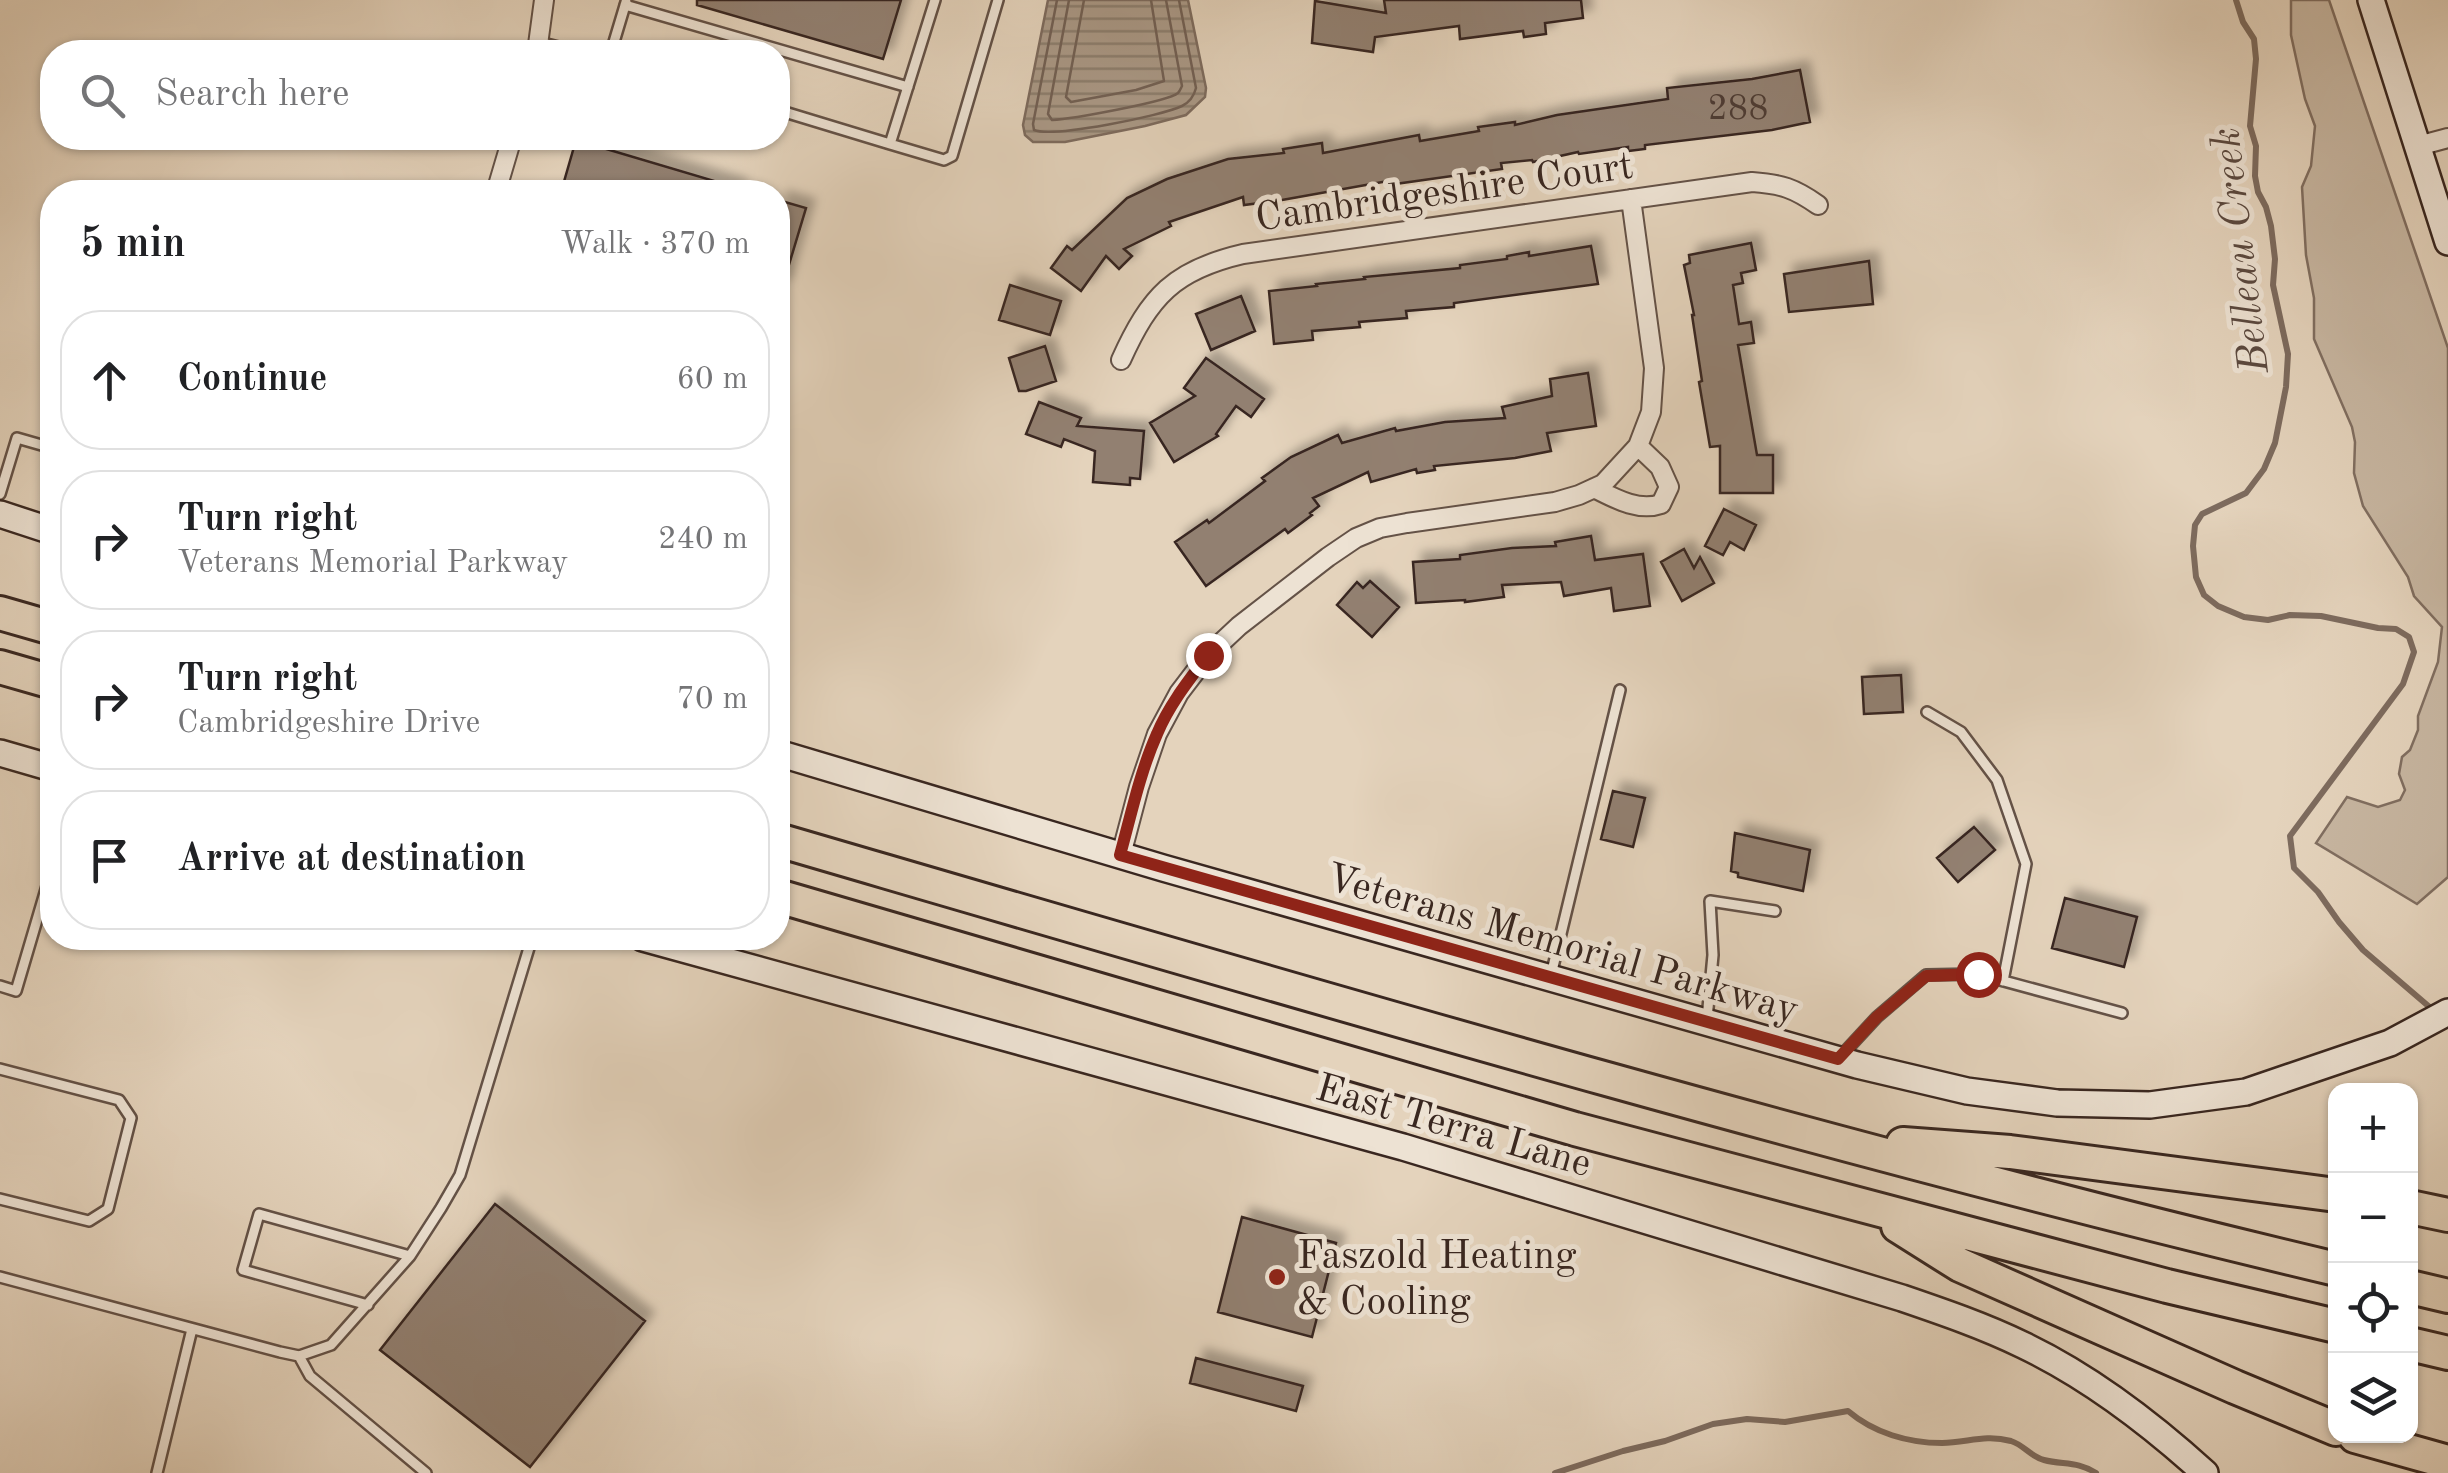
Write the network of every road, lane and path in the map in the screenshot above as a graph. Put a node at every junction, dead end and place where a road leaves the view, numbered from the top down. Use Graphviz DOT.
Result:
graph roads {
  1 [pos="544,0"];
  2 [pos="935,0"];
  3 [pos="998,0"];
  4 [pos="2371,0"];
  5 [pos="626,3"];
  6 [pos="539,40"];
  7 [pos="615,40"];
  8 [pos="750,40"];
  9 [pos="790,52"];
  10 [pos="908,87"];
  11 [pos="790,114"];
  12 [pos="2448,138"];
  13 [pos="890,144"];
  14 [pos="2418,146"];
  15 [pos="508,150"];
  16 [pos="500,180"];
  17 [pos="1631,198"];
  18 [pos="1818,205"];
  19 [pos="2448,242"];
  20 [pos="1121,360"];
  21 [pos="40,444"];
  22 [pos="1638,446"];
  23 [pos="1594,488"];
  24 [pos="0,494"];
  25 [pos="0,514"];
  26 [pos="40,527"];
  27 [pos="0,613"];
  28 [pos="40,625"];
  29 [pos="0,667"];
  30 [pos="40,679"];
  31 [pos="1620,690"];
  32 [pos="1927,712"];
  33 [pos="0,752"];
  34 [pos="790,756"];
  35 [pos="40,764"];
  36 [pos="790,843"];
  37 [pos="1120,855"];
  38 [pos="790,900"];
  39 [pos="40,910"];
  40 [pos="1775,911"];
  41 [pos="528,950"];
  42 [pos="687,950"];
  43 [pos="1550,978"];
  44 [pos="2003,981"];
  45 [pos="0,986"];
  46 [pos="2448,1012"];
  47 [pos="2122,1013"];
  48 [pos="1707,1022"];
  49 [pos="1838,1059"];
  50 [pos="0,1069"];
  51 [pos="1818,1138"];
  52 [pos="2328,1194"];
  53 [pos="0,1199"];
  54 [pos="1869,1208"];
  55 [pos="2418,1208"];
  56 [pos="2448,1215"];
  57 [pos="410,1256"];
  58 [pos="2328,1267"];
  59 [pos="0,1276"];
  60 [pos="2418,1289"];
  61 [pos="2448,1296"];
  62 [pos="368,1305"];
  63 [pos="2328,1324"];
  64 [pos="192,1329"];
  65 [pos="2418,1346"];
  66 [pos="2448,1353"];
  67 [pos="299,1356"];
  68 [pos="2328,1426"];
  69 [pos="2380,1443"];
  70 [pos="2441,1460"];
  71 [pos="157,1473"];
  72 [pos="426,1473"];
  73 [pos="2205,1473"];
  1 -- 6 [label="street"];
  2 -- 10 [label="lane"];
  3 -- 13 [label="lane"];
  4 -- 14 [label="street"];
  5 -- 7 [label="lane"];
  5 -- 8 [label="lane"];
  9 -- 10 [label="lane"];
  10 -- 13 [label="lane"];
  11 -- 13 [label="lane"];
  12 -- 14 [label="street"];
  14 -- 19 [label="street"];
  15 -- 16 [label="street"];
  17 -- 18 [label="street, Cambridgeshire Court"];
  17 -- 20 [label="street, Cambridgeshire Court"];
  17 -- 22 [label="street"];
  21 -- 24 [label="lane"];
  22 -- 23 [label="street"];
  22 -- 23 [label="street"];
  23 -- 37 [label="street"];
  25 -- 26 [label="street"];
  27 -- 28 [label="highway"];
  29 -- 30 [label="highway"];
  31 -- 43 [label="lane"];
  32 -- 44 [label="lane"];
  33 -- 35 [label="street"];
  34 -- 37 [label="street, Veterans Memorial Parkway"];
  36 -- 51 [label="highway"];
  37 -- 43 [label="street, Veterans Memorial Parkway"];
  38 -- 54 [label="highway"];
  39 -- 45 [label="lane"];
  40 -- 48 [label="lane"];
  41 -- 57 [label="lane"];
  42 -- 73 [label="street, East Terra Lane"];
  43 -- 48 [label="street, Veterans Memorial Parkway"];
  44 -- 47 [label="lane"];
  44 -- 49 [label="lane"];
  46 -- 49 [label="street, Veterans Memorial Parkway"];
  48 -- 49 [label="street, Veterans Memorial Parkway"];
  50 -- 53 [label="lane"];
  51 -- 52 [label="highway"];
  51 -- 58 [label="highway"];
  54 -- 63 [label="highway"];
  54 -- 68 [label="highway"];
  55 -- 56 [label="highway"];
  57 -- 62 [label="lane"];
  57 -- 62 [label="lane"];
  59 -- 64 [label="lane"];
  60 -- 61 [label="highway"];
  62 -- 67 [label="lane"];
  64 -- 67 [label="lane"];
  64 -- 71 [label="lane"];
  65 -- 66 [label="highway"];
  67 -- 72 [label="lane"];
  69 -- 70 [label="highway"];
}
